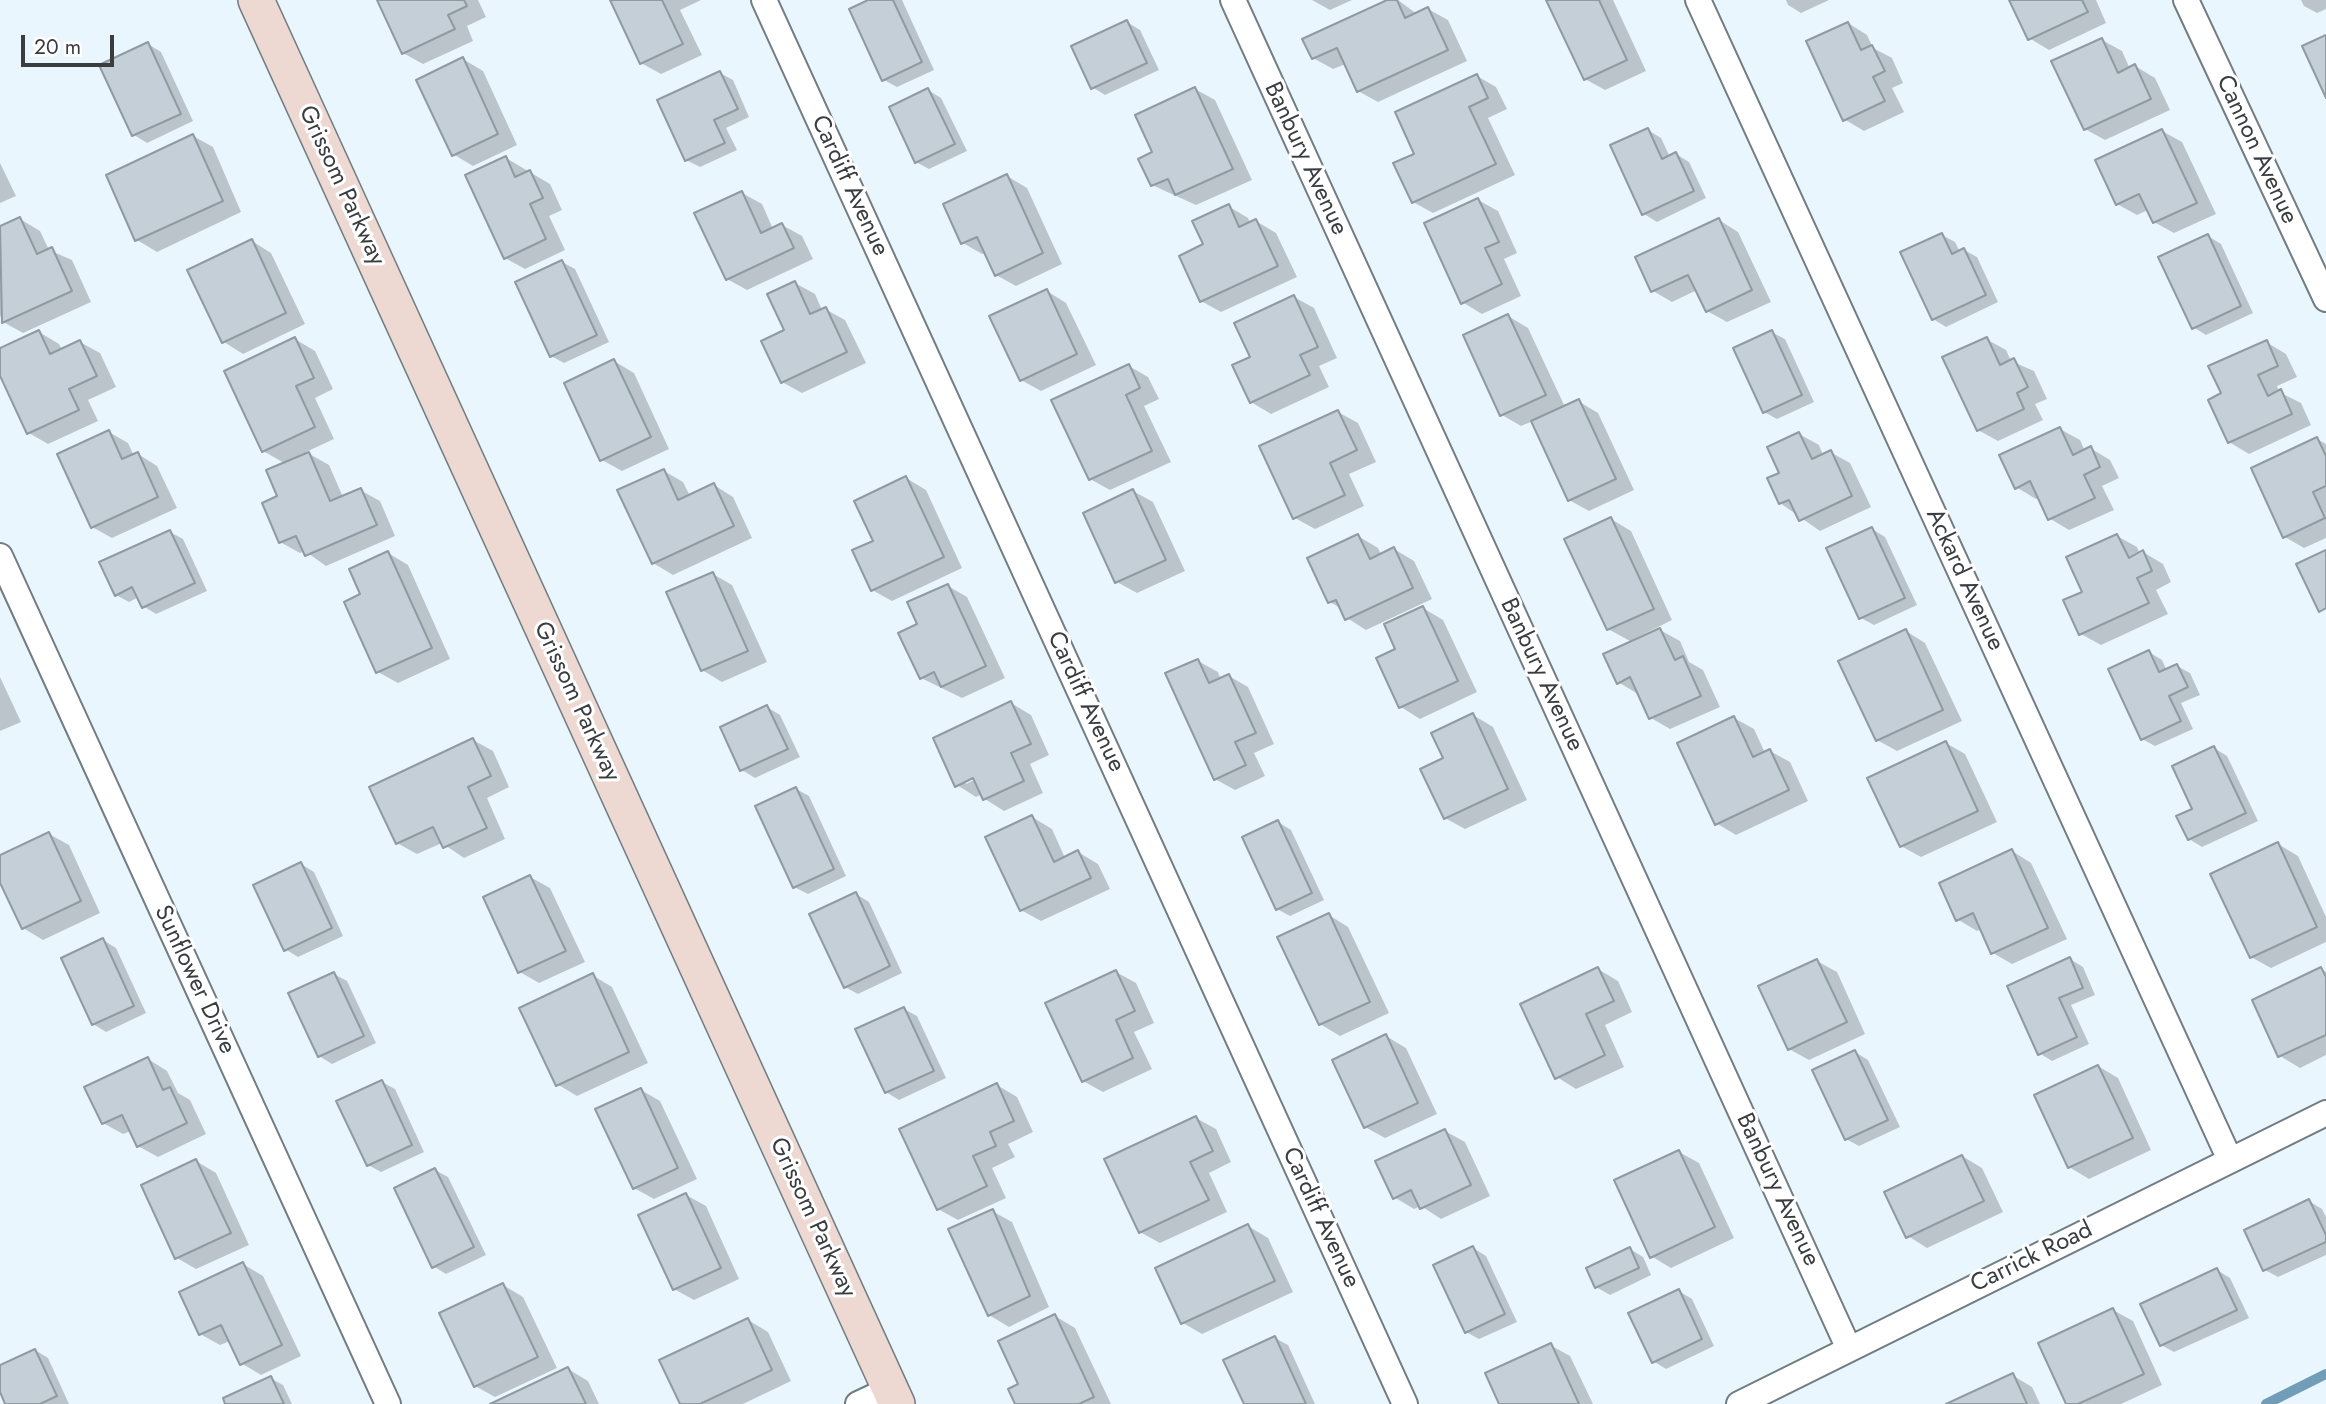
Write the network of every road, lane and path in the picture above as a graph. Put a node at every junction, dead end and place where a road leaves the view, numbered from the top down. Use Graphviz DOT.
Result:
graph roads {
  1 [pos="256,0"];
  2 [pos="764,0"];
  3 [pos="1233,0"];
  4 [pos="1698,0"];
  5 [pos="2186,0"];
  6 [pos="2326,299"];
  7 [pos="0,556"];
  8 [pos="2326,1113"];
  9 [pos="2230,1160"];
  10 [pos="1849,1349"];
  11 [pos="894,1397"];
  12 [pos="388,1404"];
  13 [pos="858,1404"];
  14 [pos="1405,1404"];
  15 [pos="1739,1404"];
  1 -- 11 [label="main road, Grissom Parkway"];
  2 -- 14 [label="street, Cardiff Avenue"];
  3 -- 10 [label="street, Banbury Avenue"];
  4 -- 9 [label="street, Ackard Avenue"];
  5 -- 6 [label="street, Cannon Avenue"];
  7 -- 12 [label="street, Sunflower Drive"];
  8 -- 9 [label="street, Carrick Road"];
  9 -- 10 [label="street, Carrick Road"];
  10 -- 15 [label="street, Carrick Road"];
  11 -- 13 [label="street"];
}
